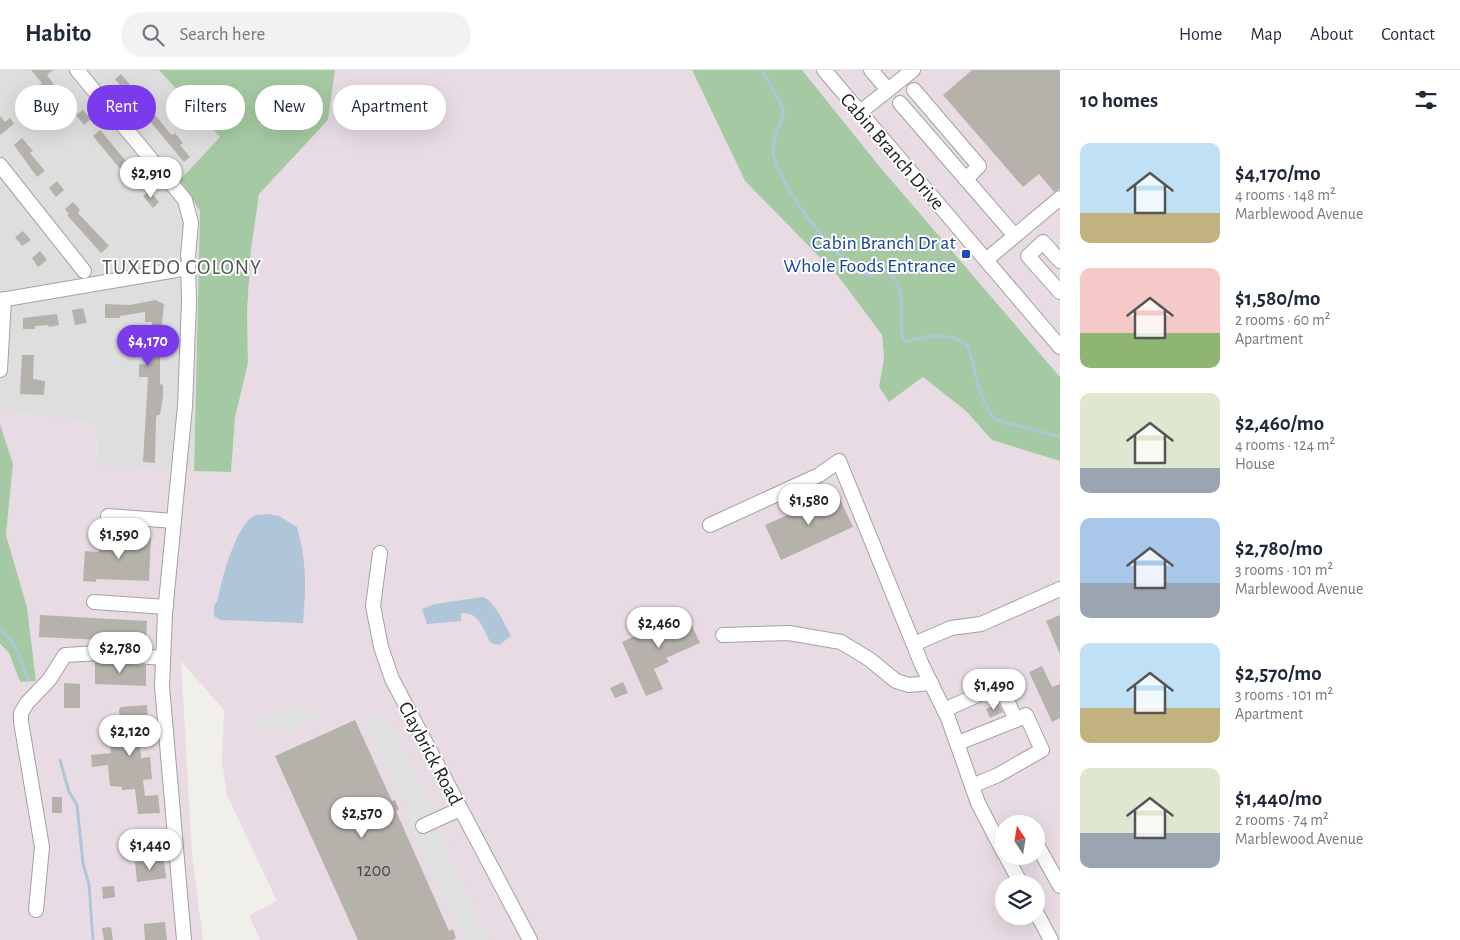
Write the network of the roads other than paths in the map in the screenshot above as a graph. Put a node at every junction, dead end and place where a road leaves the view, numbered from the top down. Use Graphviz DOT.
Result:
graph roads {
  1 [pos="77,70"];
  2 [pos="824,70"];
  3 [pos="871,70"];
  4 [pos="913,70"];
  5 [pos="888,90"];
  6 [pos="914,90"];
  7 [pos="900,103"];
  8 [pos="859,113"];
  9 [pos="0,165"];
  10 [pos="966,179"];
  11 [pos="1060,198"];
  12 [pos="1015,236"];
  13 [pos="986,260"];
  14 [pos="1060,261"];
  15 [pos="188,262"];
  16 [pos="84,271"];
  17 [pos="1060,292"];
  18 [pos="2,299"];
  19 [pos="1060,347"];
  20 [pos="0,370"];
  21 [pos="108,516"];
  22 [pos="174,521"];
  23 [pos="710,524"];
  24 [pos="380,553"];
  25 [pos="1060,589"];
  26 [pos="94,602"];
  27 [pos="166,607"];
  28 [pos="723,635"];
  29 [pos="914,644"];
  30 [pos="162,658"];
  31 [pos="931,683"];
  32 [pos="944,710"];
  33 [pos="1016,720"];
  34 [pos="958,742"];
  35 [pos="972,786"];
  36 [pos="460,809"];
  37 [pos="423,826"];
  38 [pos="995,834"];
  39 [pos="1045,859"];
  40 [pos="1060,886"];
  41 [pos="36,910"];
  42 [pos="1043,925"];
  43 [pos="184,940"];
  44 [pos="530,940"];
  45 [pos="1051,940"];
  1 -- 15 [label="street"];
  2 -- 8 [label="street, Cabin Branch Drive"];
  3 -- 5 [label="street"];
  4 -- 5 [label="street"];
  5 -- 8 [label="street"];
  6 -- 10 [label="street"];
  7 -- 10 [label="street"];
  8 -- 13 [label="street, Cabin Branch Drive"];
  9 -- 16 [label="street"];
  10 -- 12 [label="street"];
  11 -- 12 [label="street"];
  12 -- 13 [label="street"];
  13 -- 19 [label="street, Cabin Branch Drive"];
  14 -- 17 [label="street"];
  15 -- 18 [label="street"];
  15 -- 22 [label="street"];
  18 -- 20 [label="street"];
  21 -- 22 [label="street"];
  22 -- 27 [label="street"];
  23 -- 29 [label="street"];
  24 -- 36 [label="street, Claybrick Road"];
  25 -- 29 [label="street"];
  26 -- 27 [label="street"];
  27 -- 30 [label="street"];
  28 -- 31 [label="street"];
  29 -- 31 [label="street"];
  30 -- 41 [label="street"];
  30 -- 43 [label="street"];
  31 -- 32 [label="street"];
  32 -- 33 [label="street"];
  32 -- 34 [label="street"];
  33 -- 34 [label="street"];
  33 -- 35 [label="street"];
  34 -- 35 [label="street"];
  35 -- 38 [label="street"];
  36 -- 37 [label="street"];
  36 -- 44 [label="street, Claybrick Road"];
  39 -- 40 [label="street"];
  42 -- 45 [label="street"];
}
